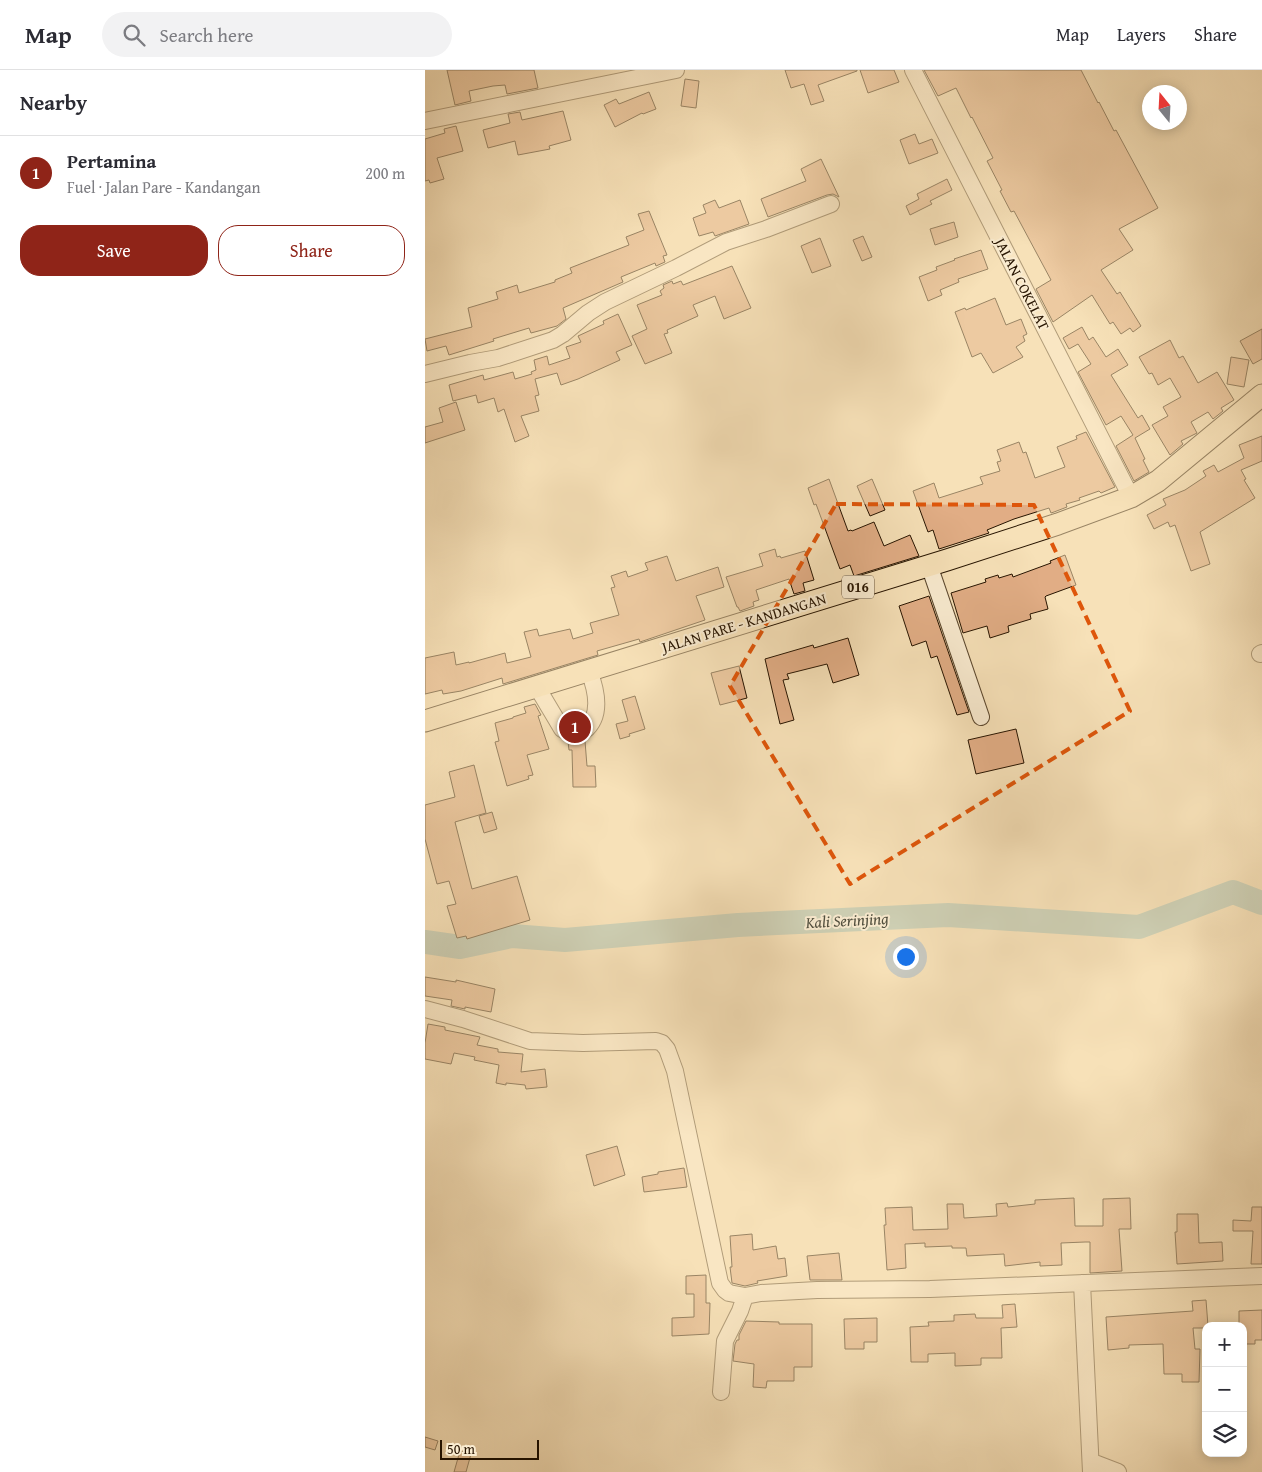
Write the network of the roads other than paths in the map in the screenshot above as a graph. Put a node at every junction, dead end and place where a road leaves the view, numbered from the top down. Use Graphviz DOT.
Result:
graph roads {
  1 [pos="676,70"];
  2 [pos="913,70"];
  3 [pos="425,122"];
  4 [pos="831,204"];
  5 [pos="425,374"];
  6 [pos="1262,395"];
  7 [pos="1131,497"];
  8 [pos="929,566"];
  9 [pos="589,671"];
  10 [pos="537,687"];
  11 [pos="981,717"];
  12 [pos="425,721"];
  13 [pos="425,1009"];
  14 [pos="1262,1276"];
  15 [pos="1082,1284"];
  16 [pos="745,1296"];
  17 [pos="721,1392"];
  18 [pos="1092,1467"];
  19 [pos="1118,1472"];
  1 -- 3 [label="street"];
  2 -- 7 [label="street, JALAN COKELAT"];
  4 -- 5 [label="street"];
  6 -- 7 [label="main road, JALAN PARE - KANDANGAN / 016"];
  7 -- 8 [label="main road, JALAN PARE - KANDANGAN / 016"];
  8 -- 9 [label="main road, JALAN PARE - KANDANGAN / 016"];
  8 -- 11 [label="street"];
  9 -- 10 [label="main road, JALAN PARE - KANDANGAN / 016"];
  9 -- 10 [label="street"];
  10 -- 12 [label="main road, JALAN PARE - KANDANGAN / 016"];
  13 -- 16 [label="street"];
  14 -- 15 [label="street"];
  15 -- 16 [label="street"];
  15 -- 18 [label="street"];
  16 -- 17 [label="street"];
  18 -- 19 [label="street"];
}
